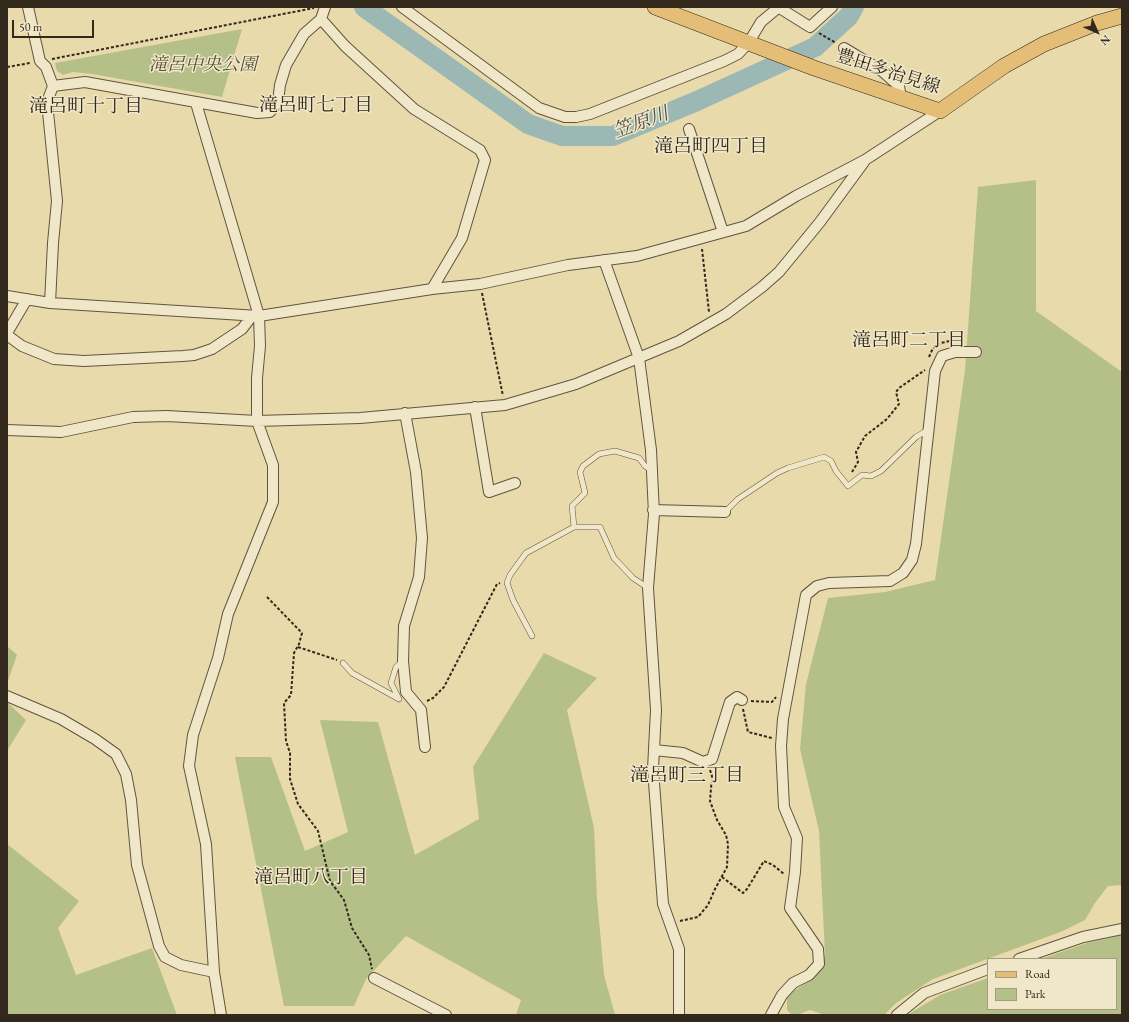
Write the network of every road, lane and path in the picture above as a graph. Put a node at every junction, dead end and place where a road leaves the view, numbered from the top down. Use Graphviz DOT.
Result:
graph roads {
  1 [pos="28,7"];
  2 [pos="318,7"];
  3 [pos="325,7"];
  4 [pos="402,7"];
  5 [pos="655,7"];
  6 [pos="779,7"];
  7 [pos="832,7"];
  8 [pos="1122,16"];
  9 [pos="321,19"];
  10 [pos="810,27"];
  11 [pos="755,44"];
  12 [pos="844,48"];
  13 [pos="40,61"];
  14 [pos="7,67"];
  15 [pos="53,86"];
  16 [pos="901,98"];
  17 [pos="196,103"];
  18 [pos="940,111"];
  19 [pos="689,129"];
  20 [pos="865,160"];
  21 [pos="723,232"];
  22 [pos="701,238"];
  23 [pos="604,260"];
  24 [pos="480,284"];
  25 [pos="432,289"];
  26 [pos="7,296"];
  27 [pos="27,299"];
  28 [pos="50,303"];
  29 [pos="255,316"];
  30 [pos="711,323"];
  31 [pos="7,334"];
  32 [pos="954,340"];
  33 [pos="976,352"];
  34 [pos="639,358"];
  35 [pos="929,361"];
  36 [pos="929,368"];
  37 [pos="505,405"];
  38 [pos="475,407"];
  39 [pos="404,413"];
  40 [pos="257,421"];
  41 [pos="7,430"];
  42 [pos="928,430"];
  43 [pos="652,470"];
  44 [pos="844,481"];
  45 [pos="515,483"];
  46 [pos="653,510"];
  47 [pos="725,512"];
  48 [pos="574,527"];
  49 [pos="508,579"];
  50 [pos="648,588"];
  51 [pos="267,598"];
  52 [pos="532,636"];
  53 [pos="298,647"];
  54 [pos="403,661"];
  55 [pos="343,663"];
  56 [pos="790,684"];
  57 [pos="7,696"];
  58 [pos="742,700"];
  59 [pos="418,706"];
  60 [pos="782,739"];
  61 [pos="425,747"];
  62 [pos="654,750"];
  63 [pos="712,759"];
  64 [pos="795,876"];
  65 [pos="722,877"];
  66 [pos="670,922"];
  67 [pos="1122,929"];
  68 [pos="1021,958"];
  69 [pos="987,970"];
  70 [pos="214,972"];
  71 [pos="374,978"];
  72 [pos="221,1015"];
  73 [pos="446,1015"];
  74 [pos="679,1015"];
  75 [pos="771,1015"];
  76 [pos="897,1015"];
  1 -- 13 [label="street"];
  2 -- 13 [label="path"];
  3 -- 9 [label="street"];
  4 -- 11 [label="street"];
  5 -- 11 [label="main road, 豊田多治見線"];
  6 -- 10 [label="street"];
  6 -- 11 [label="street"];
  7 -- 10 [label="street"];
  8 -- 18 [label="main road, 豊田多治見線"];
  9 -- 17 [label="street"];
  9 -- 25 [label="street"];
  10 -- 12 [label="path"];
  11 -- 16 [label="main road, 豊田多治見線"];
  12 -- 16 [label="street"];
  13 -- 14 [label="path"];
  13 -- 15 [label="street"];
  15 -- 17 [label="street"];
  15 -- 28 [label="street"];
  16 -- 18 [label="main road, 豊田多治見線"];
  17 -- 29 [label="street"];
  18 -- 20 [label="street"];
  19 -- 21 [label="street"];
  20 -- 21 [label="street"];
  20 -- 30 [label="street"];
  21 -- 22 [label="street"];
  22 -- 23 [label="street"];
  22 -- 30 [label="path"];
  23 -- 24 [label="street"];
  23 -- 34 [label="street"];
  24 -- 25 [label="street"];
  24 -- 37 [label="path"];
  25 -- 29 [label="street"];
  26 -- 27 [label="street"];
  27 -- 28 [label="street"];
  27 -- 31 [label="street"];
  28 -- 29 [label="street"];
  29 -- 31 [label="street"];
  29 -- 40 [label="street"];
  30 -- 34 [label="street"];
  32 -- 35 [label="path"];
  33 -- 42 [label="street"];
  34 -- 37 [label="street"];
  34 -- 43 [label="street"];
  36 -- 44 [label="path"];
  37 -- 38 [label="street"];
  38 -- 39 [label="street"];
  38 -- 45 [label="street"];
  39 -- 40 [label="street"];
  39 -- 54 [label="street"];
  40 -- 41 [label="street"];
  40 -- 70 [label="street"];
  42 -- 44 [label="lane"];
  42 -- 56 [label="street"];
  43 -- 46 [label="street"];
  43 -- 48 [label="lane"];
  44 -- 47 [label="lane"];
  46 -- 47 [label="street"];
  46 -- 50 [label="street"];
  48 -- 49 [label="lane"];
  48 -- 50 [label="lane"];
  49 -- 52 [label="lane"];
  49 -- 59 [label="path"];
  50 -- 62 [label="street"];
  51 -- 53 [label="path"];
  53 -- 55 [label="path"];
  53 -- 71 [label="path"];
  54 -- 55 [label="lane"];
  54 -- 59 [label="street"];
  56 -- 58 [label="path"];
  56 -- 60 [label="street"];
  57 -- 70 [label="street"];
  58 -- 60 [label="path"];
  58 -- 63 [label="street"];
  59 -- 61 [label="street"];
  60 -- 64 [label="street"];
  62 -- 63 [label="street"];
  62 -- 66 [label="street"];
  63 -- 65 [label="path"];
  64 -- 65 [label="path"];
  64 -- 75 [label="street"];
  65 -- 66 [label="path"];
  66 -- 74 [label="street"];
  67 -- 68 [label="street"];
  69 -- 76 [label="street"];
  70 -- 72 [label="street"];
  71 -- 73 [label="street"];
}
